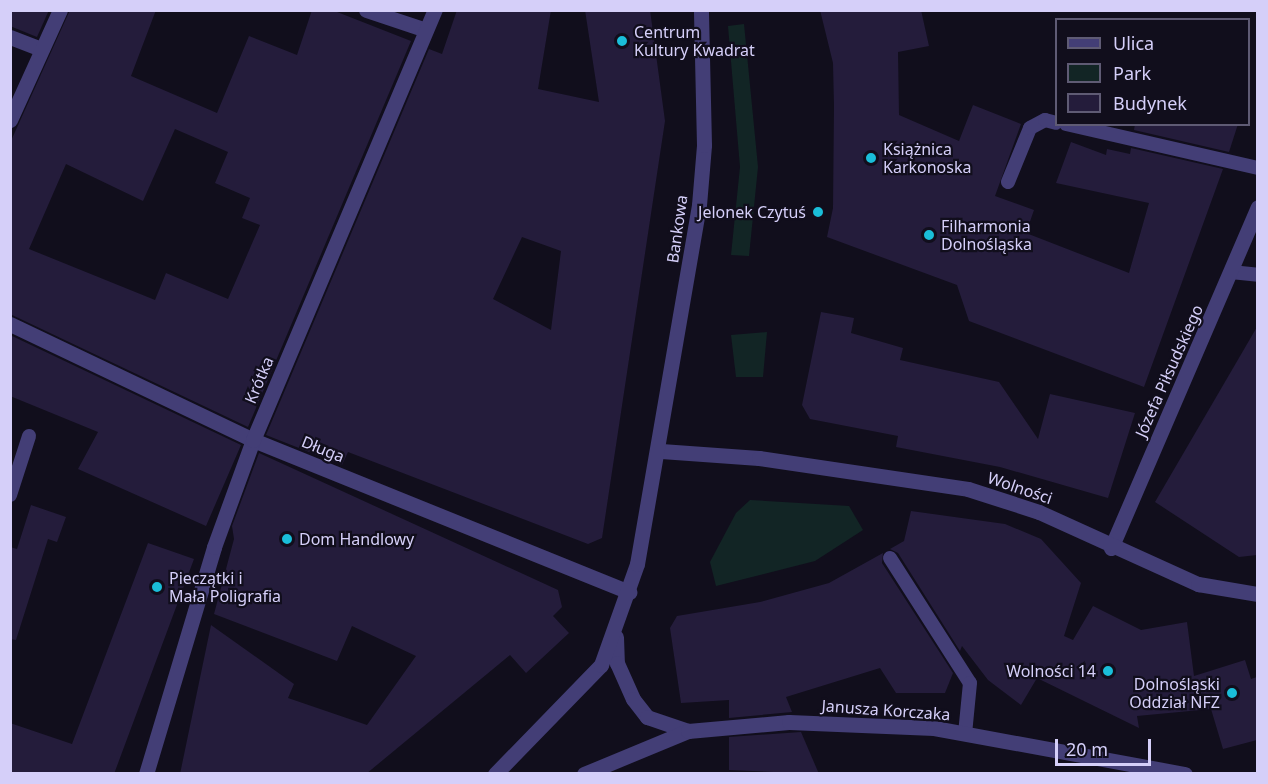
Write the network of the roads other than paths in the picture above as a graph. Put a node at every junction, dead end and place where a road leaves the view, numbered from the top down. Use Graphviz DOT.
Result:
graph roads {
  1 [pos="60,10"];
  2 [pos="366,10"];
  3 [pos="435,10"];
  4 [pos="701,10"];
  5 [pos="426,30"];
  6 [pos="10,37"];
  7 [pos="42,49"];
  8 [pos="10,120"];
  9 [pos="1055,123"];
  10 [pos="1075,126"];
  11 [pos="1257,168"];
  12 [pos="1008,182"];
  13 [pos="1257,207"];
  14 [pos="1231,272"];
  15 [pos="1257,275"];
  16 [pos="10,324"];
  17 [pos="29,436"];
  18 [pos="253,440"];
  19 [pos="661,451"];
  20 [pos="10,495"];
  21 [pos="1111,548"];
  22 [pos="890,558"];
  23 [pos="629,592"];
  24 [pos="1257,594"];
  25 [pos="616,634"];
  26 [pos="688,731"];
  27 [pos="965,734"];
  28 [pos="146,774"];
  29 [pos="495,774"];
  30 [pos="584,774"];
  31 [pos="1185,774"];
  1 -- 7 [label="street"];
  2 -- 5 [label="street"];
  3 -- 5 [label="street, Krótka"];
  4 -- 19 [label="street, Bankowa"];
  5 -- 18 [label="street, Krótka"];
  6 -- 7 [label="street"];
  7 -- 8 [label="street"];
  9 -- 12 [label="lane"];
  10 -- 11 [label="lane"];
  13 -- 14 [label="street, Józefa Piłsudskiego"];
  14 -- 15 [label="lane"];
  14 -- 21 [label="street, Józefa Piłsudskiego"];
  16 -- 18 [label="street, Długa"];
  17 -- 20 [label="lane"];
  18 -- 23 [label="street, Długa"];
  18 -- 28 [label="street, Krótka"];
  19 -- 21 [label="street, Wolności"];
  19 -- 23 [label="street, Bankowa"];
  21 -- 24 [label="street, Wolności"];
  22 -- 27 [label="lane"];
  23 -- 25 [label="street, Bankowa"];
  25 -- 26 [label="street"];
  25 -- 29 [label="street"];
  26 -- 27 [label="street, Janusza Korczaka"];
  26 -- 30 [label="street, Janusza Korczaka"];
  27 -- 31 [label="street, Janusza Korczaka"];
}
